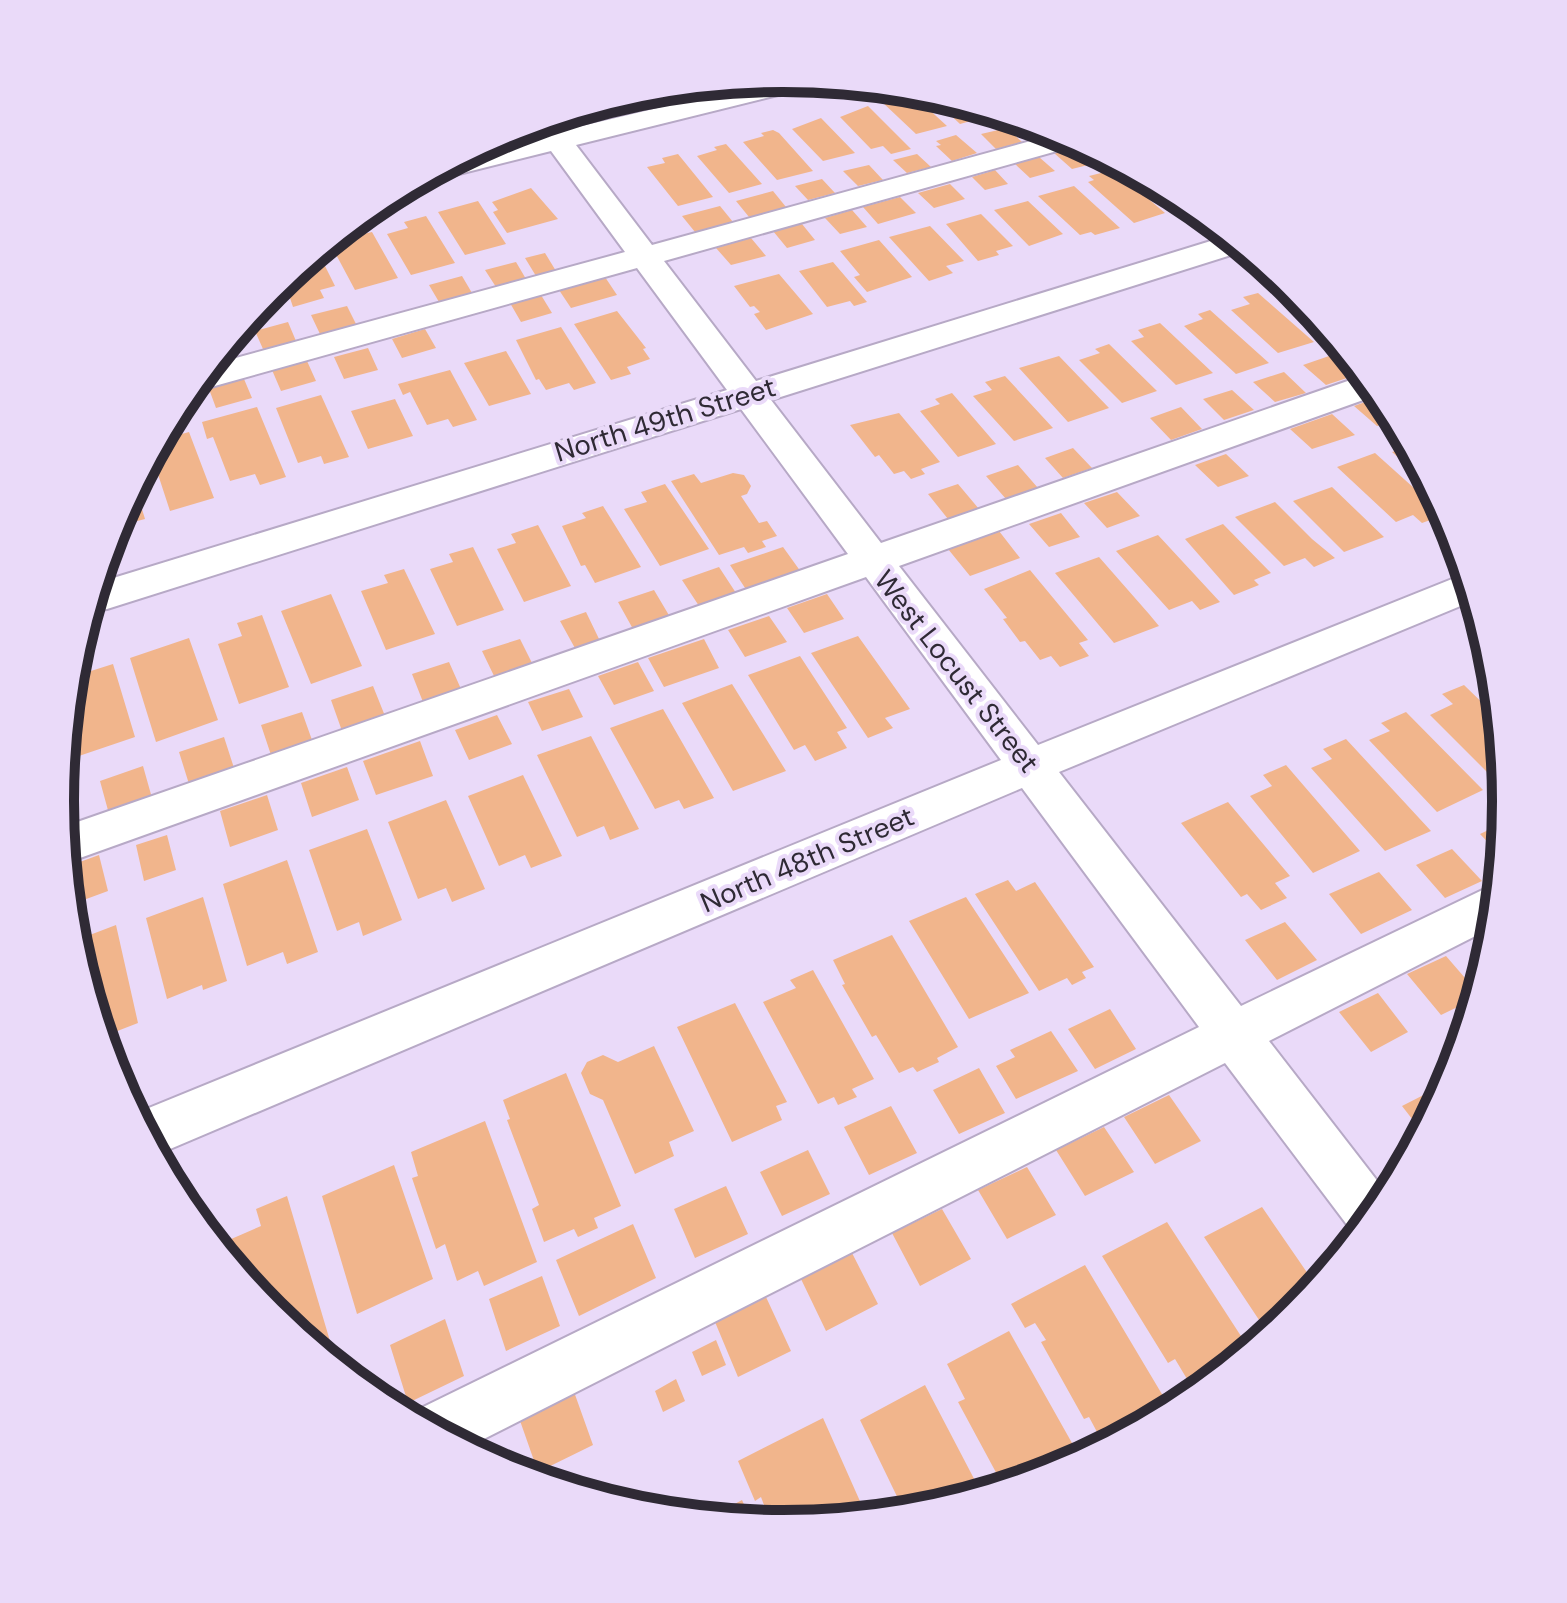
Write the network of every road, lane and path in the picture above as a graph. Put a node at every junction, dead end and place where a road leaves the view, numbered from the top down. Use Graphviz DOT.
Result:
graph roads {
  1 [pos="733,94"];
  2 [pos="554,130"];
  3 [pos="551,131"];
  4 [pos="1051,145"];
  5 [pos="1225,247"];
  6 [pos="645,256"];
  7 [pos="218,374"];
  8 [pos="1360,389"];
  9 [pos="747,393"];
  10 [pos="872,562"];
  11 [pos="1460,590"];
  12 [pos="105,595"];
  13 [pos="1030,766"];
  14 [pos="76,841"];
  15 [pos="1484,909"];
  16 [pos="1232,1033"];
  17 [pos="155,1131"];
  18 [pos="1365,1207"];
  19 [pos="448,1426"];
  1 -- 2 [label="street"];
  3 -- 6 [label="street, West Locust Street"];
  4 -- 6 [label="street"];
  5 -- 9 [label="street, North 49th Street"];
  6 -- 7 [label="street"];
  6 -- 9 [label="street, West Locust Street"];
  8 -- 10 [label="street"];
  9 -- 10 [label="street, West Locust Street"];
  9 -- 12 [label="street, North 49th Street"];
  10 -- 13 [label="street, West Locust Street"];
  10 -- 14 [label="street"];
  11 -- 13 [label="street, North 48th Street"];
  13 -- 16 [label="street, West Locust Street"];
  13 -- 17 [label="street, North 48th Street"];
  15 -- 16 [label="street"];
  16 -- 18 [label="street, West Locust Street"];
  16 -- 19 [label="street"];
}
